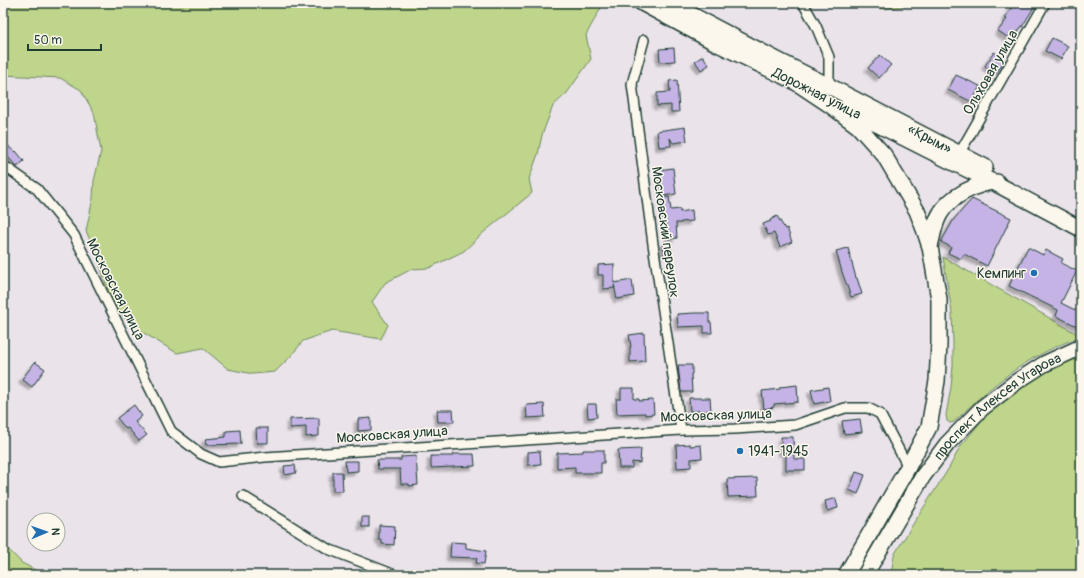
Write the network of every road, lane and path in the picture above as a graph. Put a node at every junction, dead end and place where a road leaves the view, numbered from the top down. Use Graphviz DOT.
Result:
graph roads {
  1 [pos="642,3"];
  2 [pos="668,3"];
  3 [pos="803,3"];
  4 [pos="1045,3"];
  5 [pos="644,40"];
  6 [pos="779,61"];
  7 [pos="797,83"];
  8 [pos="829,86"];
  9 [pos="959,154"];
  10 [pos="3,165"];
  11 [pos="1013,181"];
  12 [pos="993,182"];
  13 [pos="1081,218"];
  14 [pos="1081,229"];
  15 [pos="930,247"];
  16 [pos="1077,350"];
  17 [pos="681,430"];
  18 [pos="908,467"];
  19 [pos="923,476"];
  20 [pos="243,496"];
  21 [pos="395,575"];
  22 [pos="846,575"];
  23 [pos="865,575"];
  1 -- 7 [label="main road, Дорожная улица"];
  2 -- 6 [label="main road, Дорожная улица"];
  3 -- 8 [label="street"];
  4 -- 9 [label="street, Ольховая улица"];
  5 -- 17 [label="street, Московский переулок"];
  6 -- 8 [label="main road, «Крым»"];
  7 -- 12 [label="main road, Дорожная улица"];
  7 -- 15 [label="main road"];
  8 -- 9 [label="main road, «Крым»"];
  9 -- 11 [label="main road, «Крым»"];
  10 -- 17 [label="street, Московская улица"];
  11 -- 12 [label="main road"];
  11 -- 13 [label="main road, «Крым»"];
  12 -- 14 [label="main road"];
  12 -- 15 [label="main road"];
  15 -- 18 [label="main road"];
  16 -- 19 [label="main road, проспект Алексея Угарова"];
  17 -- 18 [label="street, Московская улица"];
  18 -- 19 [label="main road"];
  18 -- 22 [label="main road"];
  19 -- 23 [label="main road, проспект Алексея Угарова"];
  20 -- 21 [label="street"];
}
